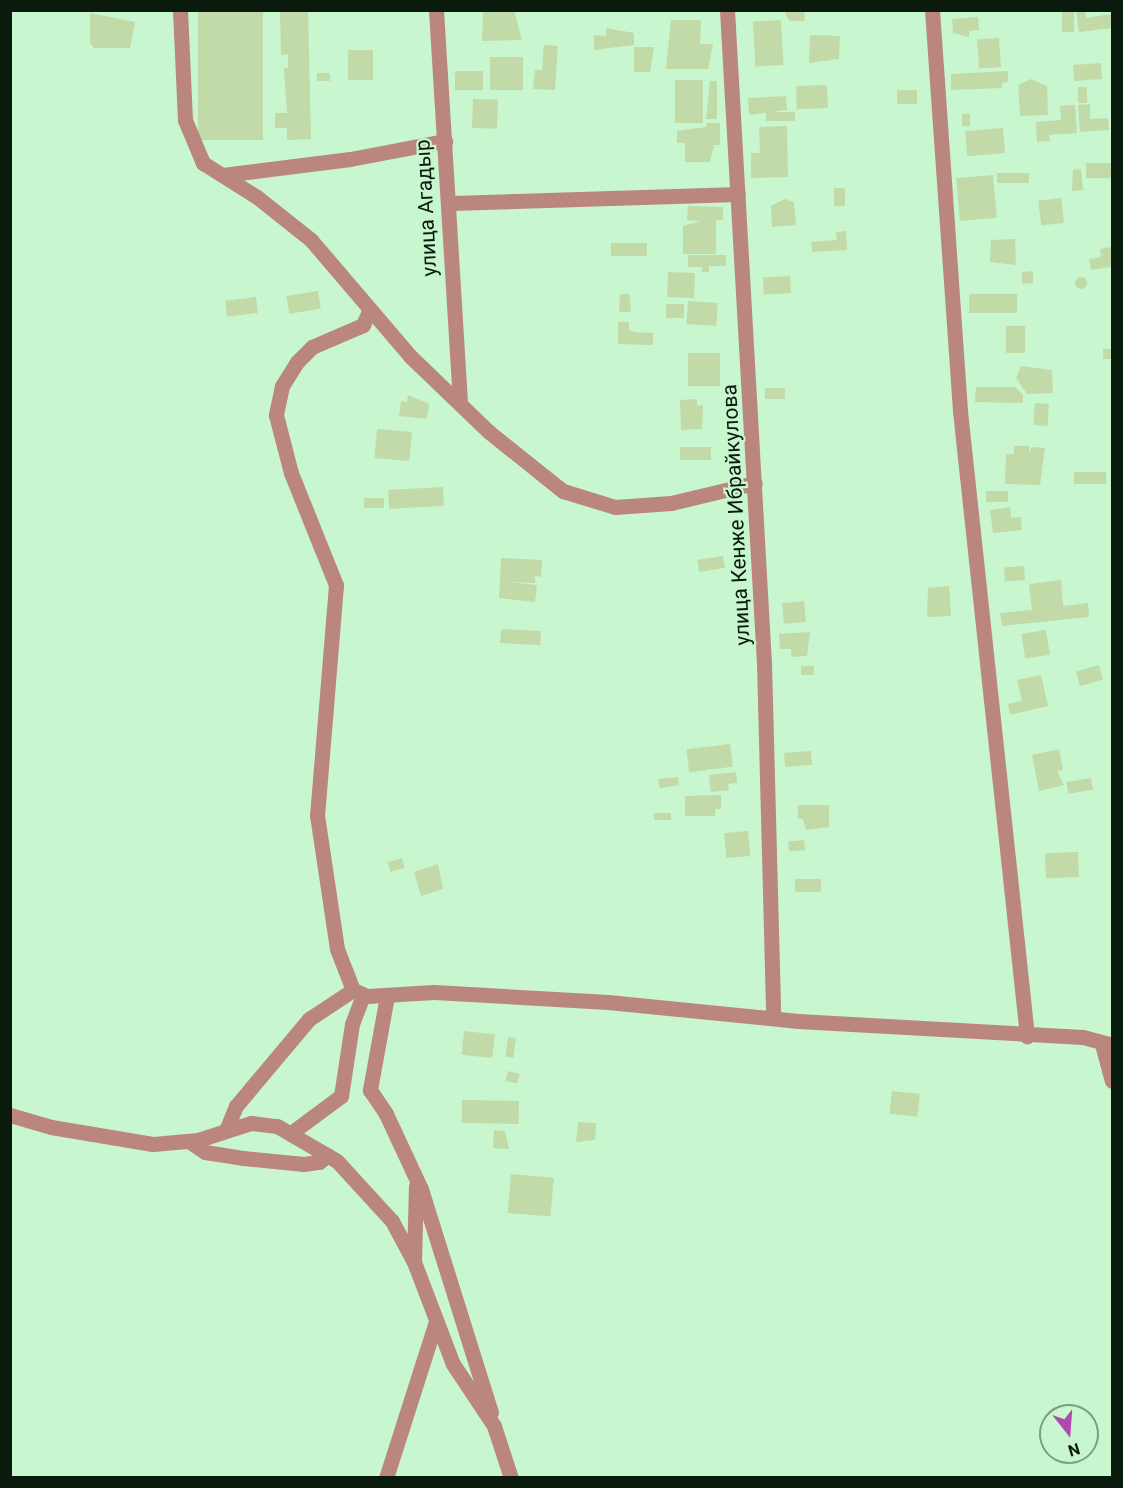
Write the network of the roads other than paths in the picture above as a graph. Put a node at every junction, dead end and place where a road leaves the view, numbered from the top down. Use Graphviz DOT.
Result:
graph roads {
  1 [pos="180,10"];
  2 [pos="436,10"];
  3 [pos="727,10"];
  4 [pos="932,10"];
  5 [pos="445,141"];
  6 [pos="223,175"];
  7 [pos="738,194"];
  8 [pos="451,203"];
  9 [pos="369,311"];
  10 [pos="460,404"];
  11 [pos="754,483"];
  12 [pos="358,992"];
  13 [pos="387,996"];
  14 [pos="773,1018"];
  15 [pos="1027,1036"];
  16 [pos="1109,1042"];
  17 [pos="1113,1081"];
  18 [pos="370,1090"];
  19 [pos="341,1096"];
  20 [pos="10,1115"];
  21 [pos="227,1128"];
  22 [pos="291,1132"];
  23 [pos="189,1141"];
  24 [pos="328,1155"];
  25 [pos="417,1177"];
  26 [pos="414,1262"];
  27 [pos="435,1324"];
  28 [pos="494,1425"];
  29 [pos="386,1478"];
  30 [pos="511,1478"];
  1 -- 6 [label="street"];
  2 -- 5 [label="street, улица Агадыр"];
  3 -- 7 [label="street, улица Кенже Ибрайкулова"];
  4 -- 15 [label="street"];
  5 -- 6 [label="street"];
  5 -- 8 [label="street, улица Агадыр"];
  6 -- 9 [label="street"];
  7 -- 8 [label="street"];
  7 -- 11 [label="street, улица Кенже Ибрайкулова"];
  8 -- 10 [label="street, улица Агадыр"];
  9 -- 10 [label="street"];
  9 -- 12 [label="street"];
  10 -- 11 [label="street"];
  11 -- 14 [label="street, улица Кенже Ибрайкулова"];
  12 -- 13 [label="street"];
  12 -- 19 [label="street"];
  12 -- 21 [label="street"];
  13 -- 14 [label="street"];
  13 -- 18 [label="street"];
  14 -- 15 [label="street"];
  15 -- 16 [label="street"];
  16 -- 17 [label="street"];
  18 -- 19 [label="street"];
  18 -- 25 [label="street"];
  19 -- 22 [label="street"];
  20 -- 23 [label="street"];
  21 -- 22 [label="street"];
  21 -- 23 [label="street"];
  22 -- 24 [label="street"];
  23 -- 24 [label="street"];
  24 -- 26 [label="street"];
  25 -- 26 [label="street"];
  25 -- 28 [label="street"];
  26 -- 27 [label="street"];
  27 -- 28 [label="street"];
  27 -- 29 [label="street"];
  28 -- 30 [label="street"];
}
